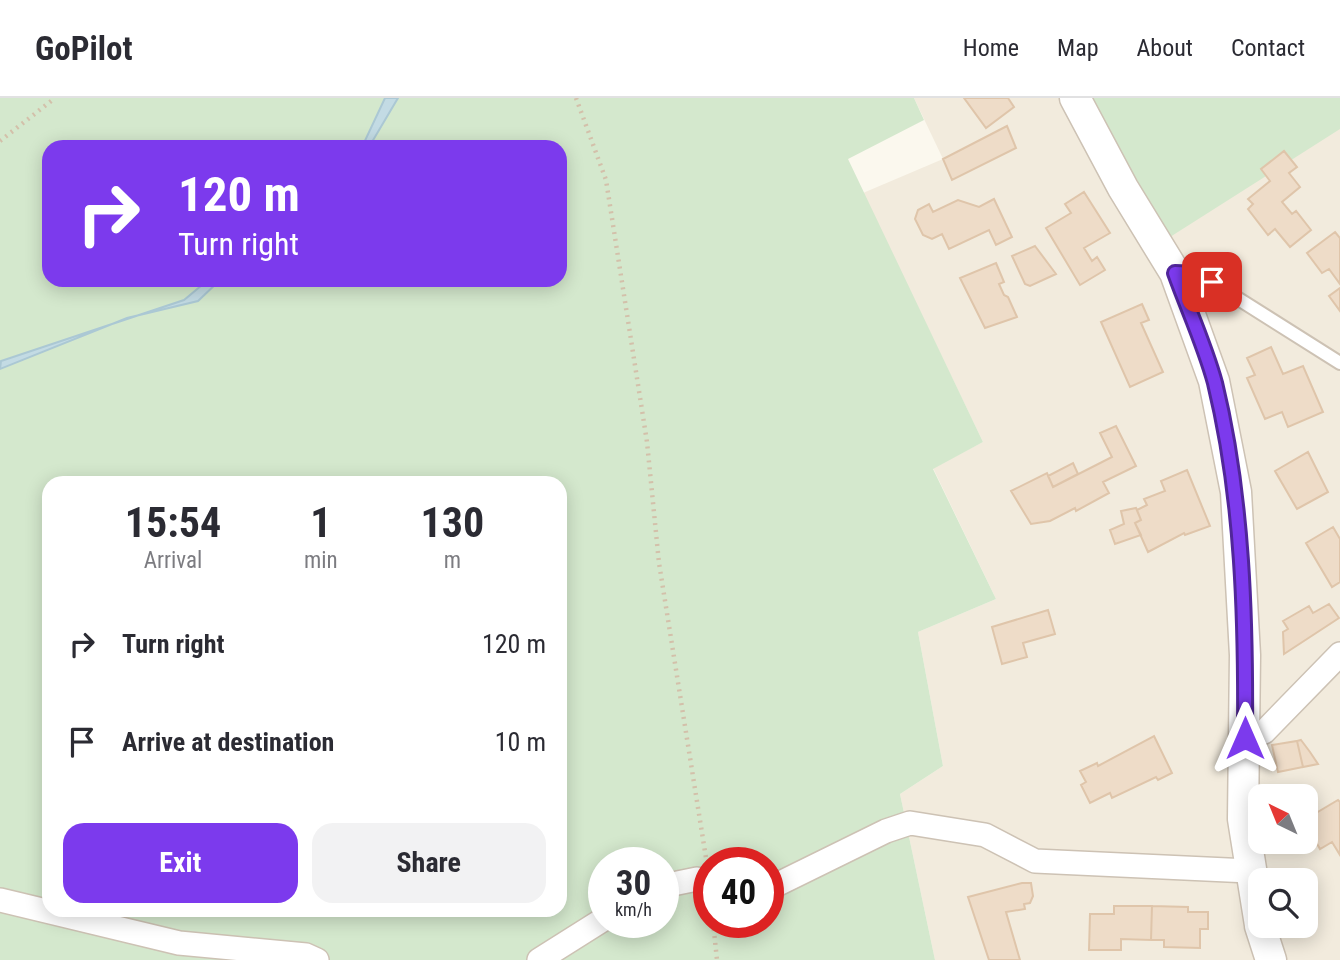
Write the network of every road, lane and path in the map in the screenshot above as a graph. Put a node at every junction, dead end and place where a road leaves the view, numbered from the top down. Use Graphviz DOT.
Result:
graph roads {
  1 [pos="55,98"];
  2 [pos="576,98"];
  3 [pos="1074,98"];
  4 [pos="0,141"];
  5 [pos="1175,273"];
  6 [pos="1340,363"];
  7 [pos="1340,654"];
  8 [pos="1245,738"];
  9 [pos="704,847"];
  10 [pos="1249,868"];
  11 [pos="1248,871"];
  12 [pos="784,883"];
  13 [pos="0,900"];
  14 [pos="42,910"];
  15 [pos="71,917"];
  16 [pos="588,929"];
  17 [pos="715,938"];
  18 [pos="1264,938"];
  19 [pos="317,960"];
  20 [pos="539,960"];
  21 [pos="717,960"];
  22 [pos="1271,960"];
  1 -- 4 [label="path"];
  2 -- 9 [label="path"];
  3 -- 5 [label="street"];
  5 -- 6 [label="lane"];
  5 -- 8 [label="street"];
  7 -- 8 [label="street"];
  8 -- 10 [label="street"];
  11 -- 12 [label="street"];
  13 -- 14 [label="street"];
  15 -- 19 [label="street"];
  16 -- 20 [label="street"];
  17 -- 21 [label="path"];
  18 -- 22 [label="street"];
}
